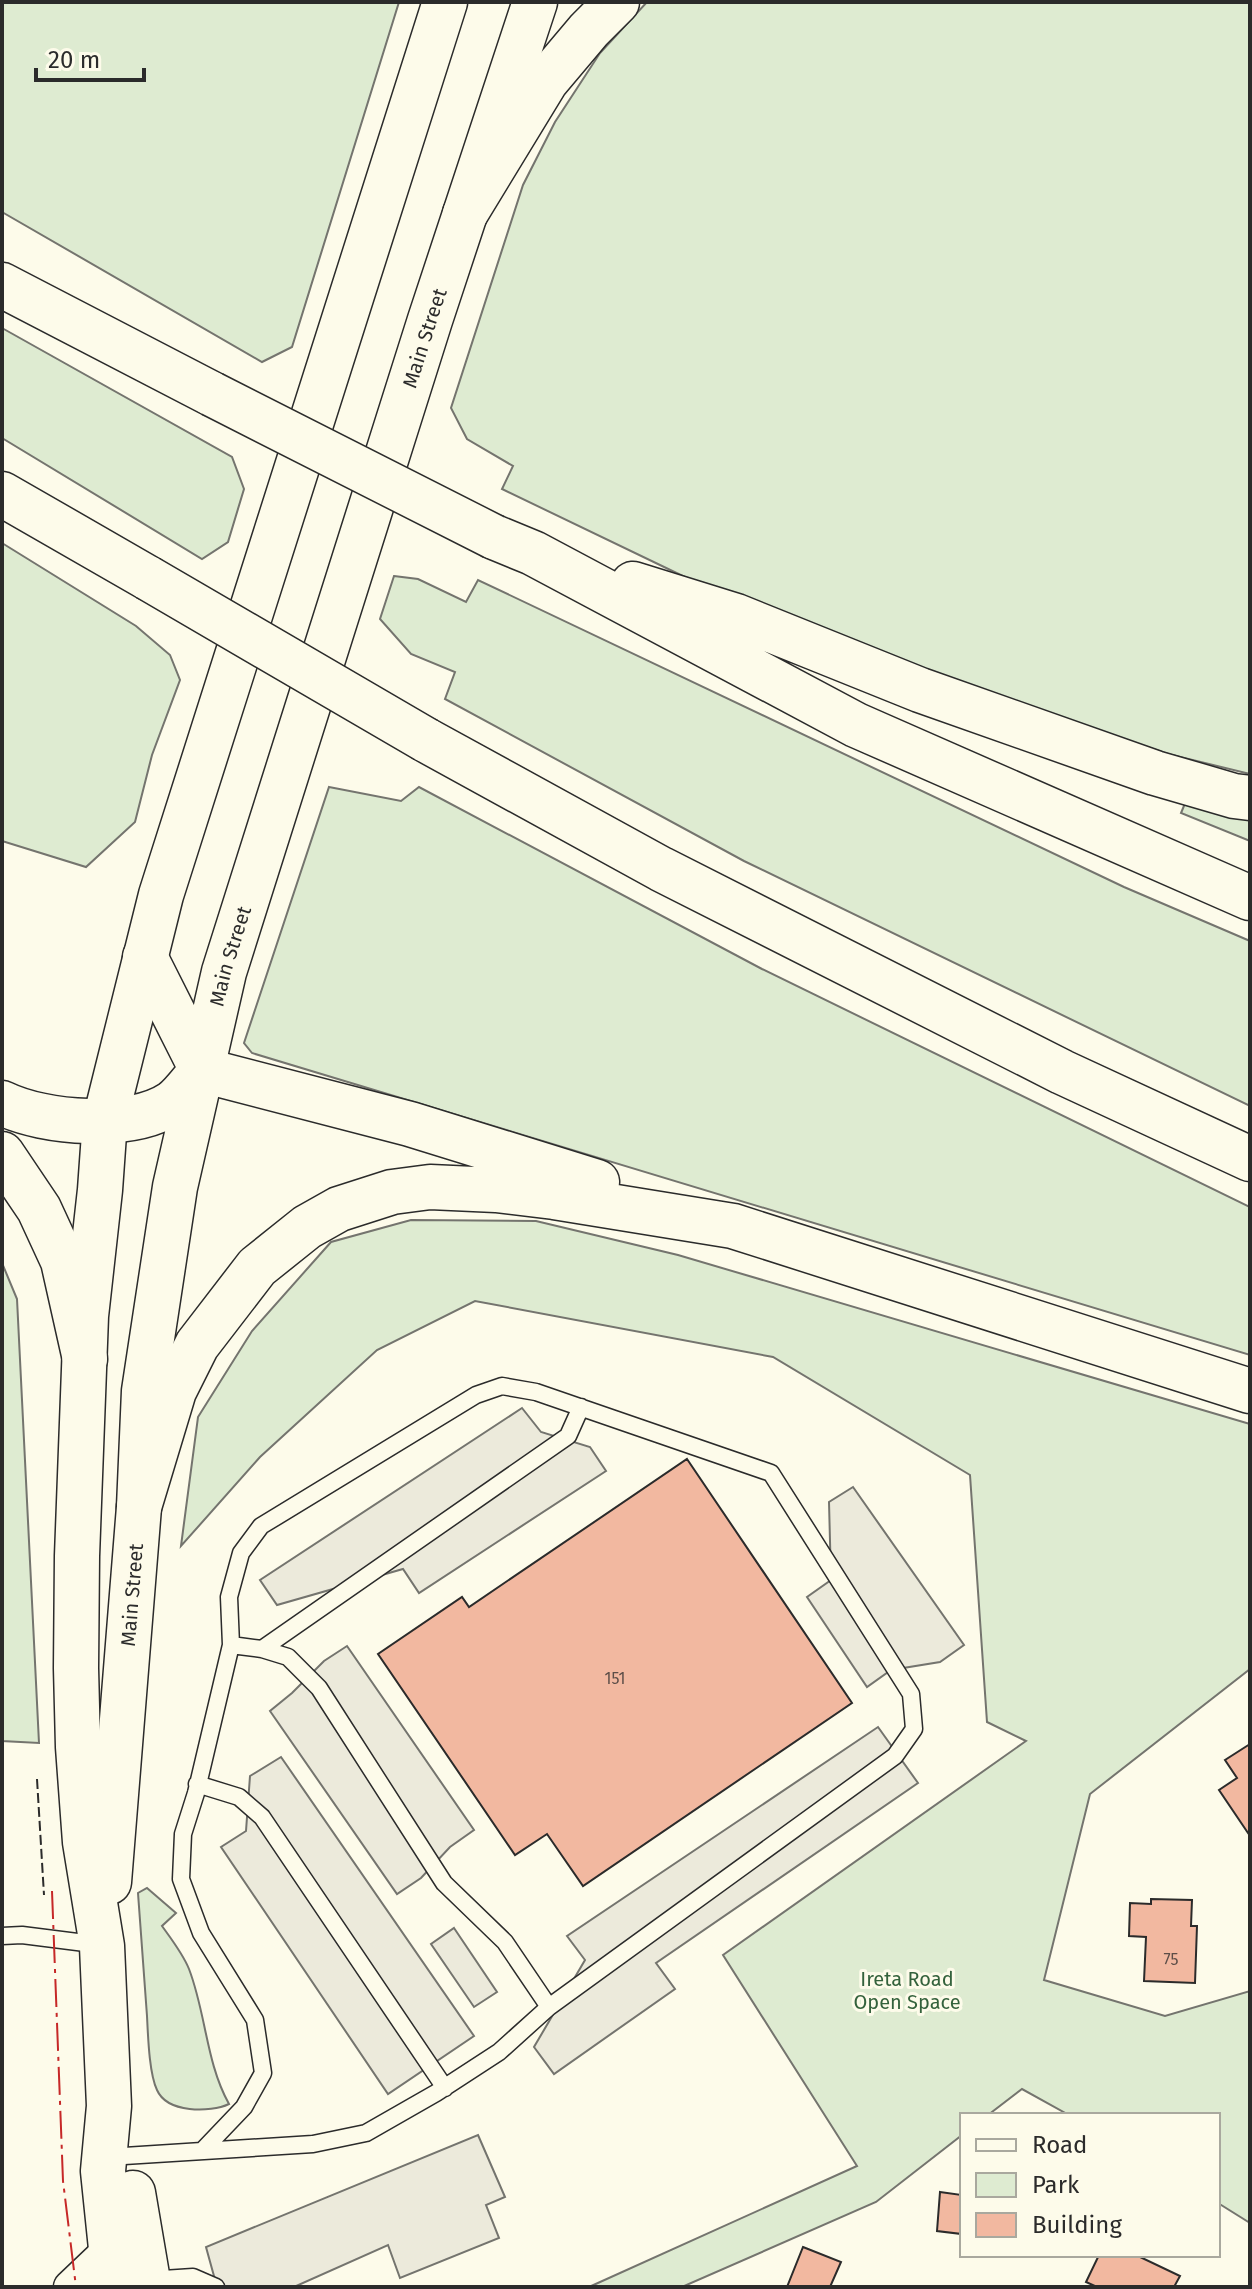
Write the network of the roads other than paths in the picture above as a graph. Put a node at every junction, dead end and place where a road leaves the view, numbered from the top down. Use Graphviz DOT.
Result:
graph roads {
  1 [pos="445,2"];
  2 [pos="535,2"];
  3 [pos="617,2"];
  4 [pos="465,214"];
  5 [pos="2,285"];
  6 [pos="2,494"];
  7 [pos="513,545"];
  8 [pos="1250,798"];
  9 [pos="1250,898"];
  10 [pos="145,957"];
  11 [pos="202,1070"];
  12 [pos="2,1103"];
  13 [pos="105,1120"];
  14 [pos="2,1154"];
  15 [pos="1250,1159"];
  16 [pos="733,1226"];
  17 [pos="85,1359"];
  18 [pos="1250,1391"];
  19 [pos="581,1407"];
  20 [pos="139,1507"];
  21 [pos="231,1645"];
  22 [pos="262,1649"];
  23 [pos="197,1784"];
  24 [pos="2,1936"];
  25 [pos="102,1946"];
  26 [pos="549,2007"];
  27 [pos="445,2088"];
  28 [pos="109,2106"];
  29 [pos="202,2151"];
  30 [pos="124,2156"];
  31 [pos="131,2276"];
  32 [pos="70,2287"];
  33 [pos="216,2287"];
  1 -- 10 [label="main road, Main Street"];
  2 -- 4 [label="main road, Main Street"];
  3 -- 4 [label="main road"];
  4 -- 11 [label="main road, Main Street"];
  5 -- 7 [label="main road, bridge"];
  6 -- 15 [label="main road, bridge"];
  7 -- 8 [label="main road"];
  7 -- 9 [label="main road"];
  10 -- 11 [label="main road"];
  10 -- 13 [label="main road, Main Street"];
  11 -- 13 [label="main road"];
  11 -- 16 [label="main road"];
  11 -- 20 [label="main road, Main Street"];
  12 -- 13 [label="main road"];
  13 -- 17 [label="main road, Main Street"];
  14 -- 17 [label="main road"];
  16 -- 18 [label="main road"];
  16 -- 20 [label="main road"];
  17 -- 25 [label="main road, Main Street"];
  19 -- 21 [label="lane"];
  19 -- 22 [label="lane"];
  19 -- 26 [label="lane"];
  20 -- 25 [label="main road, Main Street"];
  21 -- 22 [label="lane"];
  21 -- 23 [label="lane"];
  22 -- 26 [label="lane"];
  23 -- 27 [label="lane"];
  23 -- 29 [label="lane"];
  24 -- 25 [label="lane"];
  25 -- 28 [label="main road, Main Street"];
  26 -- 27 [label="lane"];
  27 -- 29 [label="lane"];
  28 -- 30 [label="main road, Main Street"];
  28 -- 31 [label="main road, Main Street"];
  29 -- 30 [label="lane"];
  30 -- 31 [label="main road, Main Street"];
  31 -- 32 [label="street"];
  31 -- 33 [label="lane"];
}
